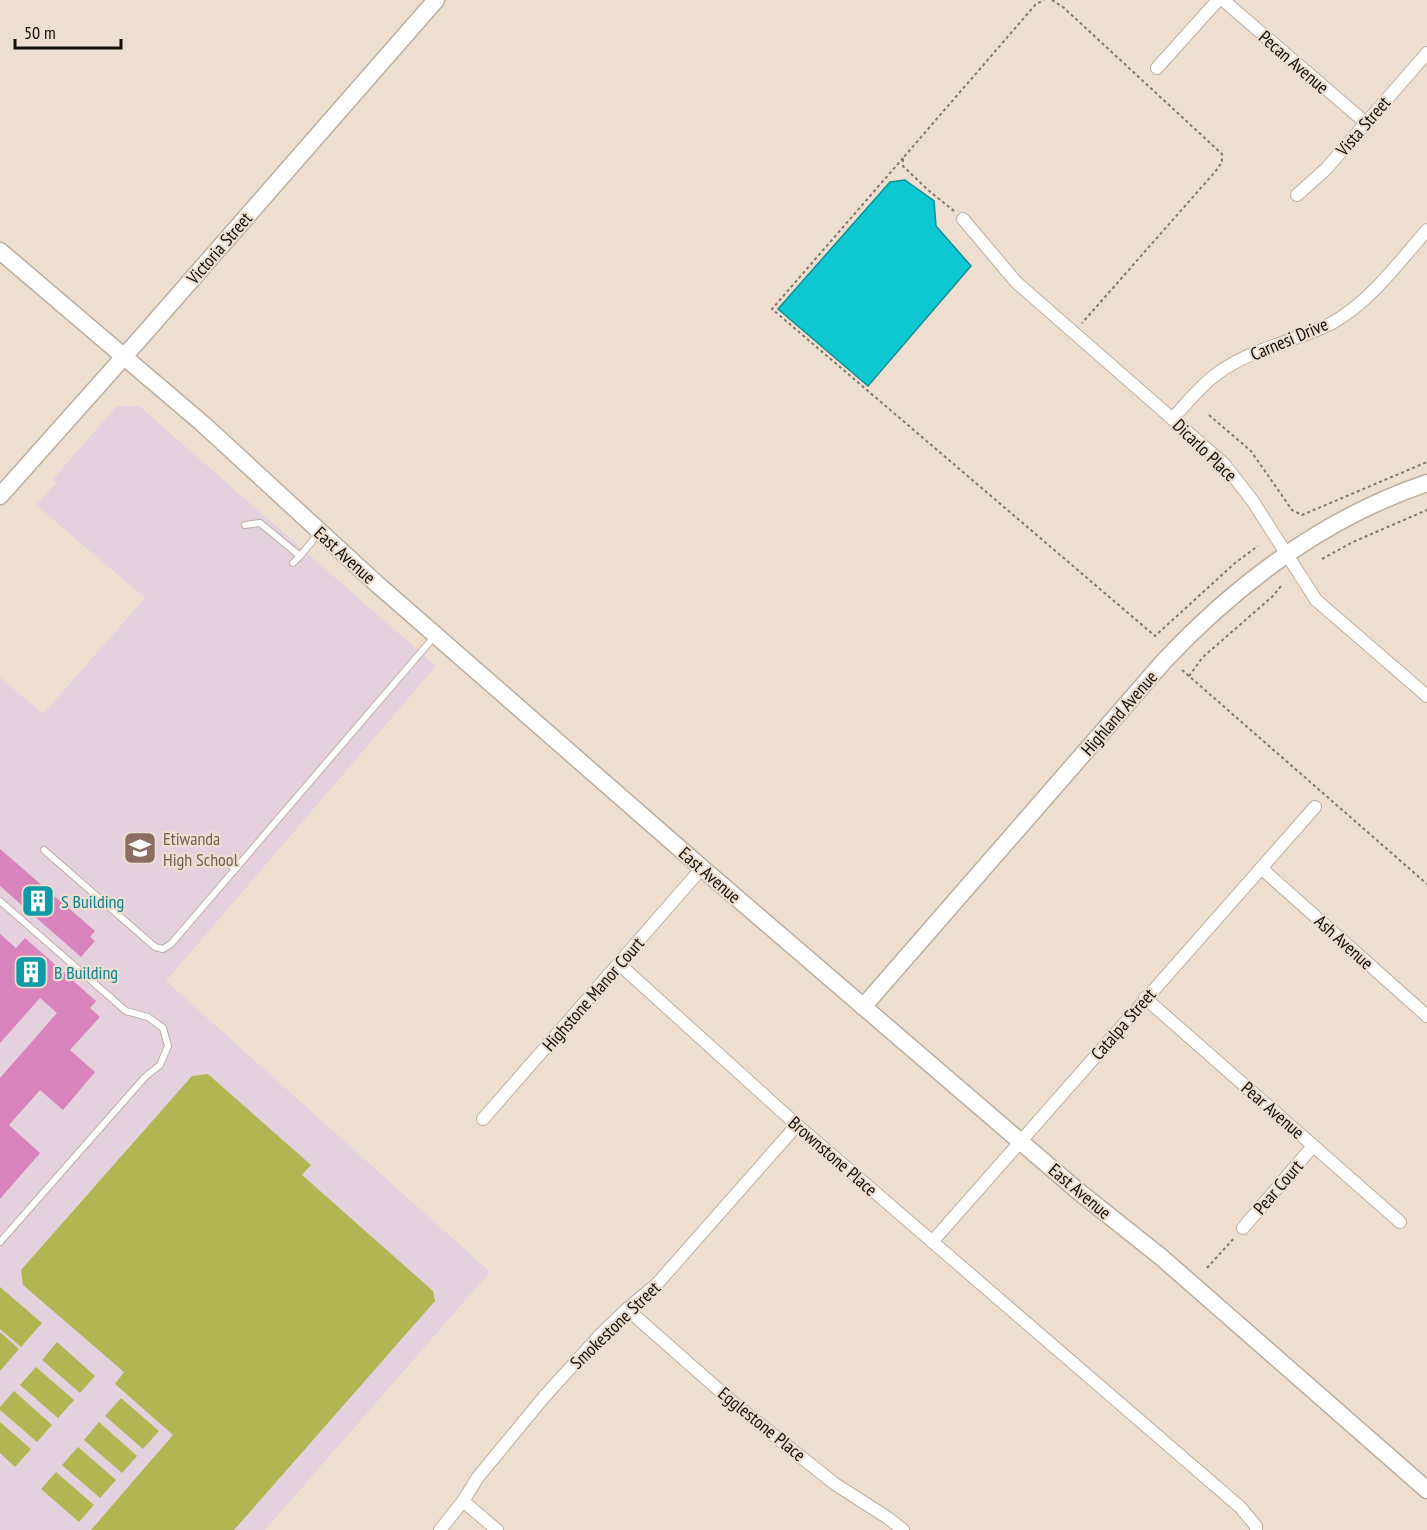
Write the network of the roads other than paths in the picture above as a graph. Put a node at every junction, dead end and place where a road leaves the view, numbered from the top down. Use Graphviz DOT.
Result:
graph roads {
  1 [pos="436,0"];
  2 [pos="1218,0"];
  3 [pos="1223,0"];
  4 [pos="1427,53"];
  5 [pos="1157,68"];
  6 [pos="1366,123"];
  7 [pos="1297,195"];
  8 [pos="963,219"];
  9 [pos="1427,230"];
  10 [pos="0,251"];
  11 [pos="124,356"];
  12 [pos="1173,418"];
  13 [pos="1427,483"];
  14 [pos="0,496"];
  15 [pos="245,525"];
  16 [pos="320,532"];
  17 [pos="1286,554"];
  18 [pos="300,556"];
  19 [pos="293,563"];
  20 [pos="436,636"];
  21 [pos="1427,696"];
  22 [pos="1315,807"];
  23 [pos="44,850"];
  24 [pos="227,862"];
  25 [pos="702,868"];
  26 [pos="1261,868"];
  27 [pos="235,869"];
  28 [pos="0,901"];
  29 [pos="619,964"];
  30 [pos="1145,998"];
  31 [pos="862,1007"];
  32 [pos="1427,1016"];
  33 [pos="483,1119"];
  34 [pos="797,1125"];
  35 [pos="1020,1140"];
  36 [pos="1313,1146"];
  37 [pos="1400,1221"];
  38 [pos="1243,1228"];
  39 [pos="0,1242"];
  40 [pos="932,1242"];
  41 [pos="627,1309"];
  42 [pos="1427,1490"];
  43 [pos="463,1502"];
  44 [pos="440,1530"];
  45 [pos="497,1530"];
  46 [pos="903,1530"];
  47 [pos="1256,1530"];
  1 -- 11 [label="main road, Victoria Street"];
  2 -- 5 [label="street"];
  3 -- 6 [label="street, Pecan Avenue"];
  4 -- 6 [label="street, Vista Street"];
  6 -- 7 [label="street, Vista Street"];
  8 -- 12 [label="street, Dicarlo Place"];
  9 -- 12 [label="street, Carnesi Drive"];
  10 -- 11 [label="main road, East Avenue"];
  11 -- 14 [label="main road, Victoria Street"];
  11 -- 16 [label="main road, East Avenue"];
  12 -- 17 [label="street, Dicarlo Place"];
  13 -- 17 [label="main road, Highland Avenue"];
  15 -- 18 [label="lane"];
  16 -- 18 [label="lane"];
  16 -- 20 [label="main road, East Avenue"];
  17 -- 21 [label="street, Dicarlo Place"];
  17 -- 31 [label="main road, Highland Avenue"];
  18 -- 19 [label="lane"];
  20 -- 25 [label="main road, East Avenue"];
  20 -- 27 [label="lane"];
  22 -- 26 [label="street, Catalpa Street"];
  23 -- 27 [label="lane"];
  24 -- 27 [label="lane"];
  25 -- 29 [label="street, Highstone Manor Court"];
  25 -- 31 [label="main road, East Avenue"];
  26 -- 30 [label="street, Catalpa Street"];
  26 -- 32 [label="street, Ash Avenue"];
  28 -- 39 [label="lane"];
  29 -- 33 [label="street, Highstone Manor Court"];
  29 -- 34 [label="street, Brownstone Place"];
  30 -- 35 [label="street, Catalpa Street"];
  30 -- 36 [label="street, Pear Avenue"];
  31 -- 35 [label="main road, East Avenue"];
  34 -- 40 [label="street, Brownstone Place"];
  34 -- 41 [label="street, Smokestone Street"];
  35 -- 40 [label="street, Catalpa Street"];
  35 -- 42 [label="main road, East Avenue"];
  36 -- 37 [label="street, Pear Avenue"];
  36 -- 38 [label="street, Pear Court"];
  40 -- 47 [label="street, Brownstone Place"];
  41 -- 43 [label="street, Smokestone Street"];
  41 -- 46 [label="street, Egglestone Place"];
  43 -- 44 [label="street, Smokestone Street"];
  43 -- 45 [label="street"];
}
